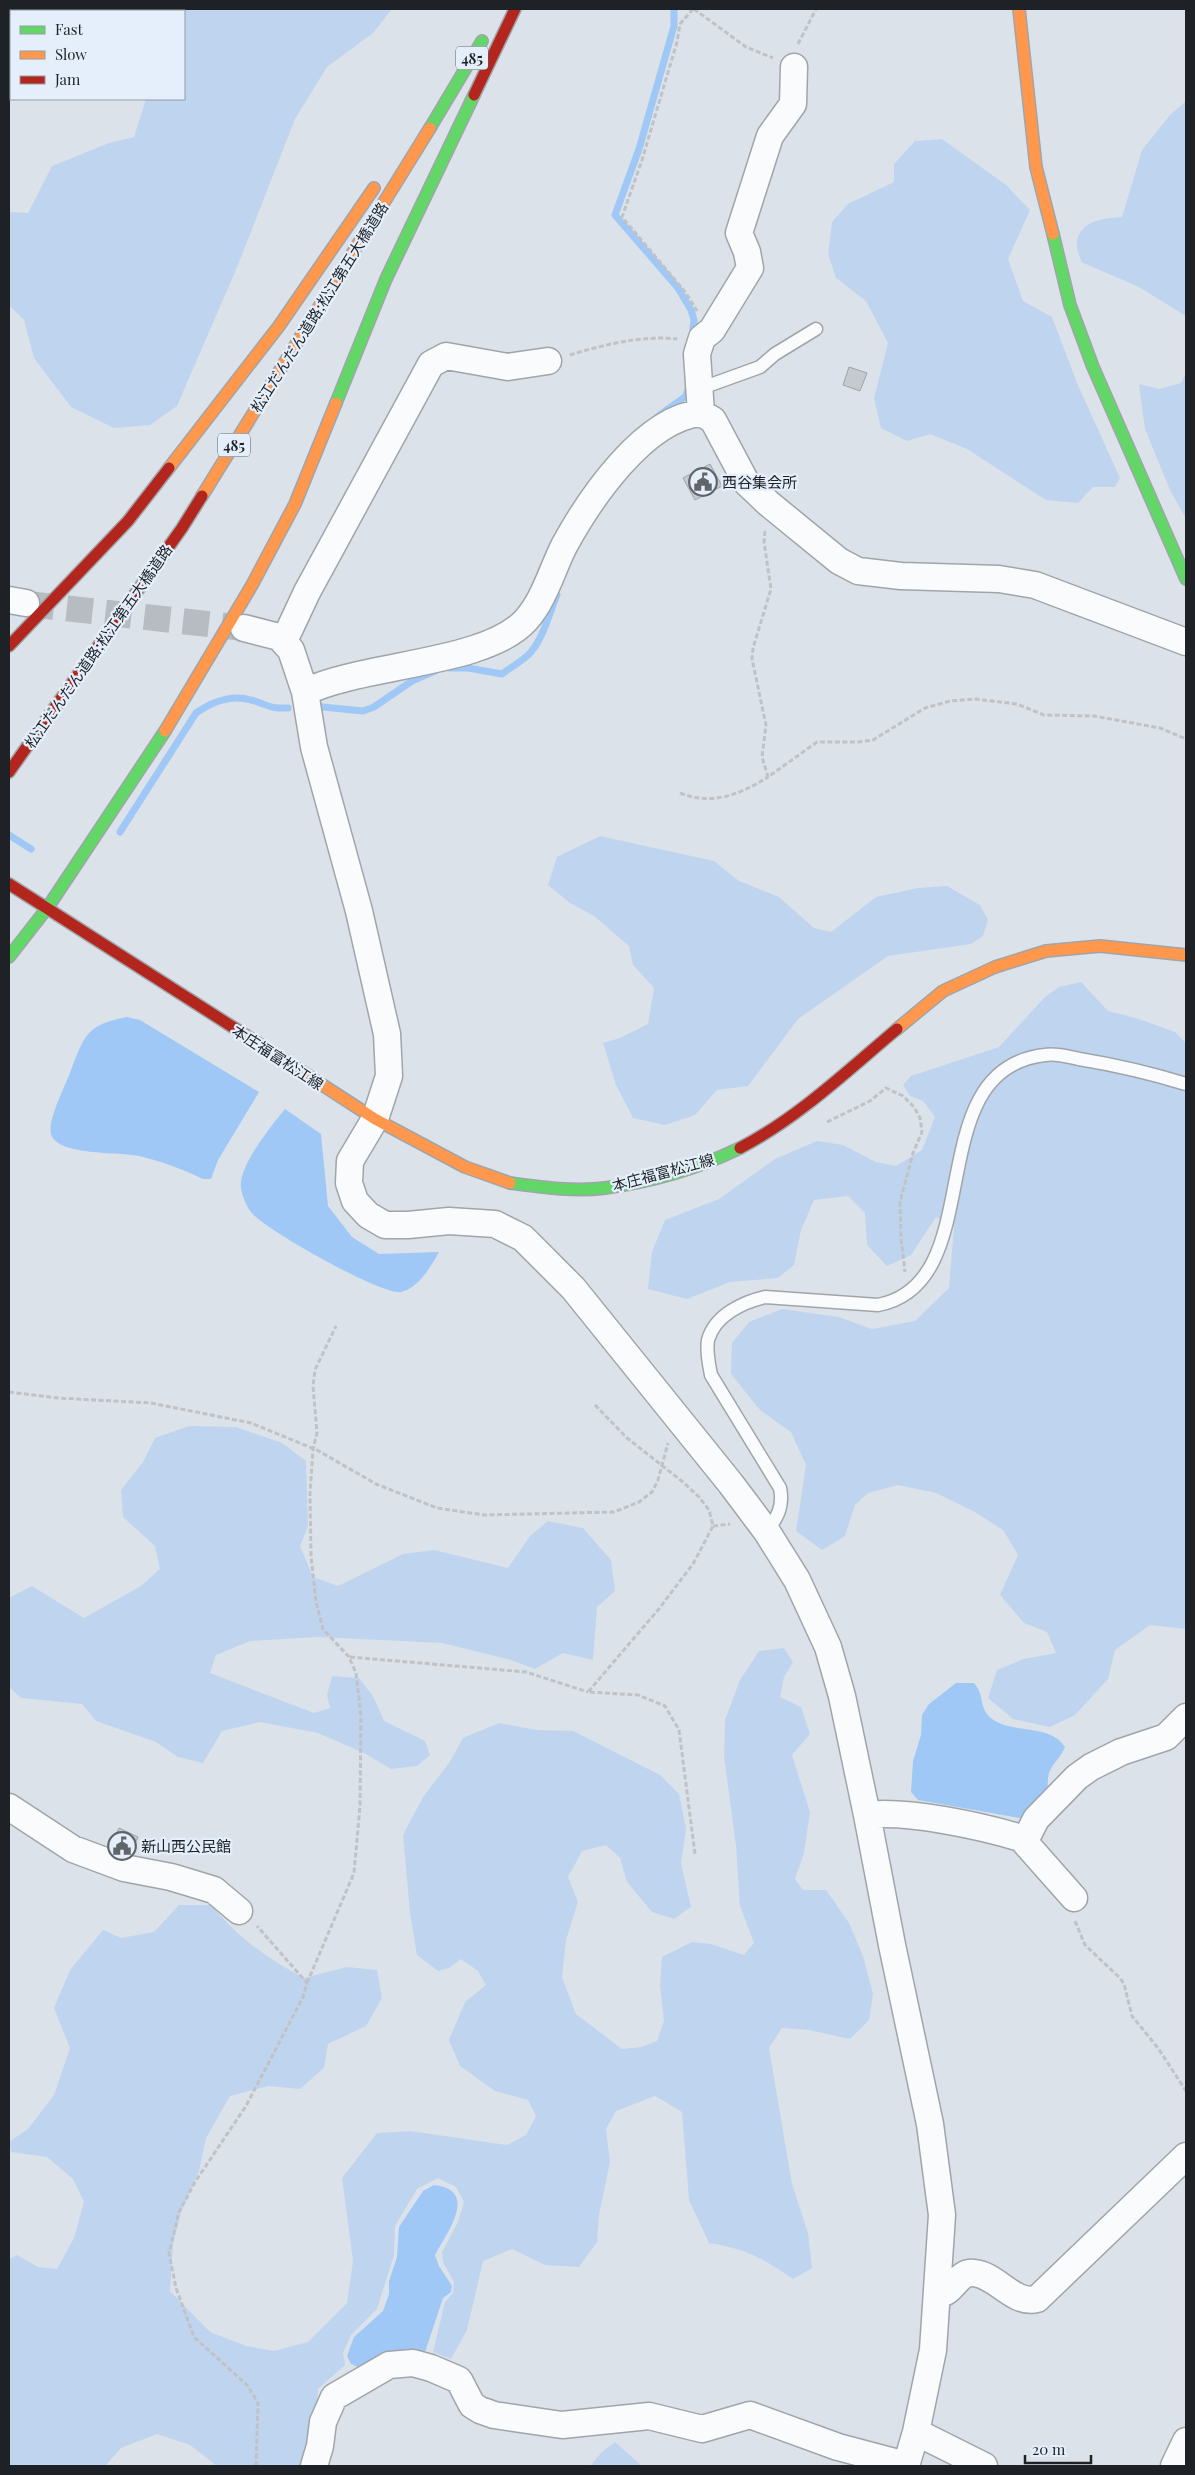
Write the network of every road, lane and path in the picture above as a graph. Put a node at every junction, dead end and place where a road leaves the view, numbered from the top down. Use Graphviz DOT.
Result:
graph roads {
  1 [pos="515,9"];
  2 [pos="693,9"];
  3 [pos="816,9"];
  4 [pos="1019,9"];
  5 [pos="486,33"];
  6 [pos="794,67"];
  7 [pos="444,107"];
  8 [pos="395,163"];
  9 [pos="383,177"];
  10 [pos="816,329"];
  11 [pos="703,340"];
  12 [pos="548,362"];
  13 [pos="700,401"];
  14 [pos="768,503"];
  15 [pos="1186,579"];
  16 [pos="244,628"];
  17 [pos="284,641"];
  18 [pos="1186,642"];
  19 [pos="9,646"];
  20 [pos="305,692"];
  21 [pos="1186,739"];
  22 [pos="9,772"];
  23 [pos="768,777"];
  24 [pos="680,794"];
  25 [pos="9,884"];
  26 [pos="48,908"];
  27 [pos="1186,955"];
  28 [pos="9,958"];
  29 [pos="1186,1084"];
  30 [pos="375,1119"];
  31 [pos="824,1123"];
  32 [pos="909,1292"];
  33 [pos="336,1326"];
  34 [pos="9,1392"];
  35 [pos="595,1405"];
  36 [pos="680,1422"];
  37 [pos="312,1449"];
  38 [pos="662,1466"];
  39 [pos="767,1532"];
  40 [pos="349,1657"];
  41 [pos="588,1692"];
  42 [pos="1186,1717"];
  43 [pos="9,1807"];
  44 [pos="867,1815"];
  45 [pos="1021,1838"];
  46 [pos="695,1854"];
  47 [pos="1074,1898"];
  48 [pos="239,1911"];
  49 [pos="307,1983"];
  50 [pos="1186,2091"];
  51 [pos="1186,2156"];
  52 [pos="938,2294"];
  53 [pos="916,2432"];
  54 [pos="1186,2441"];
  55 [pos="256,2466"];
  56 [pos="314,2466"];
  57 [pos="906,2466"];
  58 [pos="984,2466"];
  59 [pos="1174,2466"];
  1 -- 26 [label="main road"];
  2 -- 6 [label="path"];
  2 -- 11 [label="path"];
  3 -- 6 [label="path"];
  4 -- 15 [label="main road"];
  5 -- 7 [label="main road, 松江だんだん道路;松江第五大橋道路 / 485"];
  6 -- 11 [label="street"];
  7 -- 8 [label="main road"];
  7 -- 22 [label="main road, 松江だんだん道路;松江第五大橋道路 / 485"];
  9 -- 19 [label="main road"];
  10 -- 13 [label="lane"];
  11 -- 12 [label="path"];
  11 -- 13 [label="street"];
  12 -- 17 [label="street"];
  13 -- 14 [label="street"];
  13 -- 20 [label="street"];
  14 -- 18 [label="street"];
  14 -- 23 [label="path"];
  16 -- 17 [label="street"];
  17 -- 20 [label="street"];
  20 -- 30 [label="street"];
  21 -- 23 [label="path"];
  23 -- 24 [label="path"];
  25 -- 26 [label="main road, 本庄福富松江線"];
  26 -- 28 [label="main road"];
  26 -- 30 [label="main road, 本庄福富松江線"];
  27 -- 30 [label="main road, 本庄福富松江線"];
  29 -- 32 [label="lane"];
  30 -- 36 [label="street"];
  31 -- 32 [label="path"];
  32 -- 39 [label="lane"];
  33 -- 37 [label="path"];
  34 -- 37 [label="path"];
  35 -- 38 [label="path"];
  36 -- 38 [label="path"];
  36 -- 39 [label="street"];
  37 -- 38 [label="path"];
  37 -- 40 [label="path"];
  38 -- 41 [label="path"];
  39 -- 44 [label="street"];
  40 -- 41 [label="path"];
  40 -- 49 [label="path"];
  41 -- 46 [label="path"];
  42 -- 45 [label="street"];
  43 -- 48 [label="street"];
  44 -- 45 [label="street"];
  44 -- 52 [label="street"];
  45 -- 47 [label="street"];
  47 -- 50 [label="path"];
  48 -- 49 [label="path"];
  49 -- 55 [label="path"];
  51 -- 52 [label="street"];
  52 -- 53 [label="street"];
  53 -- 57 [label="street"];
  53 -- 58 [label="street"];
  54 -- 59 [label="street"];
  56 -- 57 [label="street"];
}
